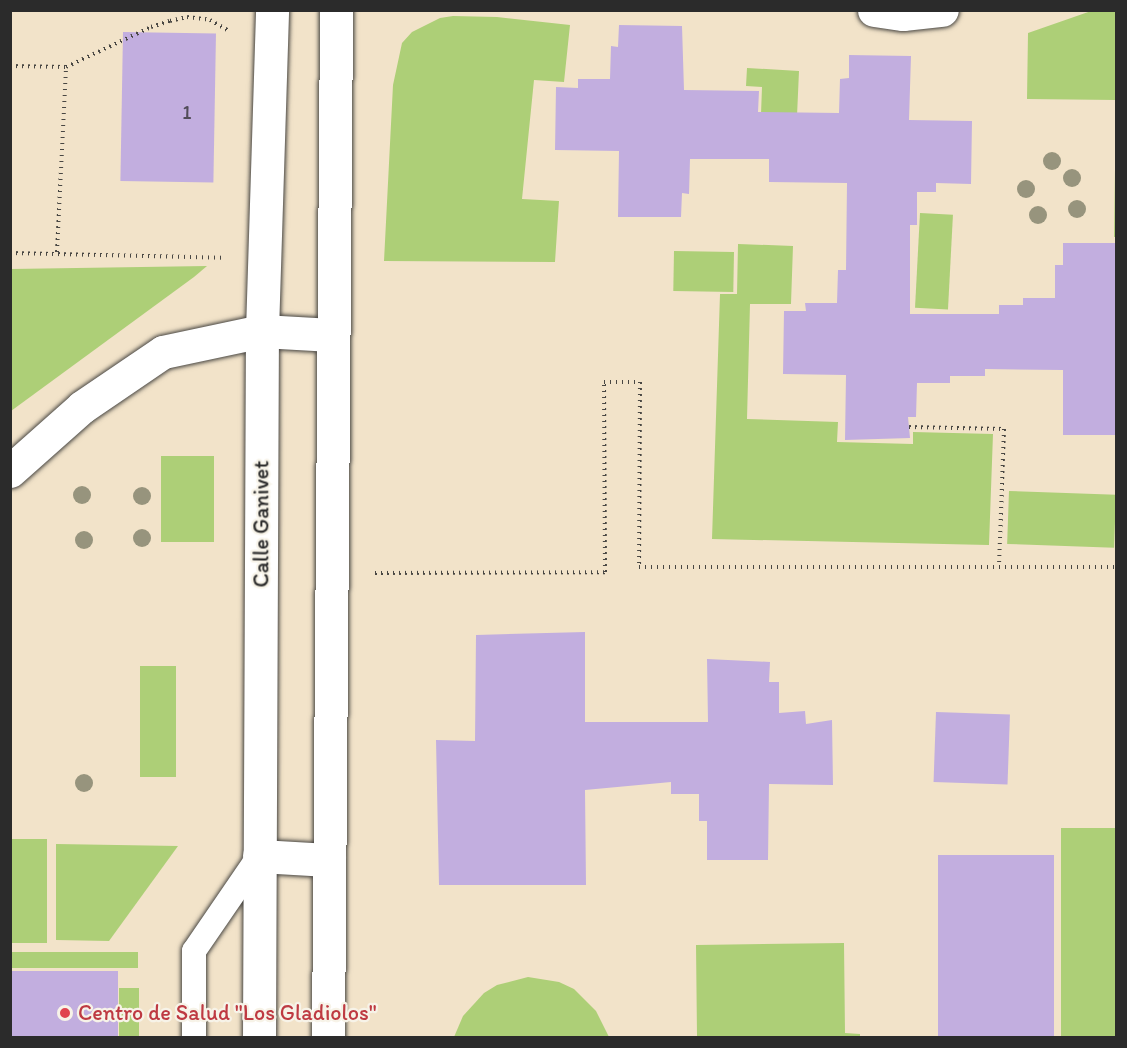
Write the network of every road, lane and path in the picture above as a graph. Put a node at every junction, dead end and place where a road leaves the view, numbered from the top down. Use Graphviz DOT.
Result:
graph roads {
  1 [pos="272,10"];
  2 [pos="336,10"];
  3 [pos="874,10"];
  4 [pos="942,10"];
  5 [pos="234,37"];
  6 [pos="10,66"];
  7 [pos="66,67"];
  8 [pos="57,252"];
  9 [pos="10,253"];
  10 [pos="228,259"];
  11 [pos="262,331"];
  12 [pos="332,335"];
  13 [pos="909,427"];
  14 [pos="10,471"];
  15 [pos="999,567"];
  16 [pos="1116,567"];
  17 [pos="372,573"];
  18 [pos="260,856"];
  19 [pos="329,860"];
  20 [pos="194,1038"];
  21 [pos="258,1038"];
  22 [pos="328,1038"];
  1 -- 11 [label="street, Calle Ganivet"];
  2 -- 12 [label="street"];
  3 -- 4 [label="street"];
  5 -- 7 [label="path"];
  6 -- 7 [label="path"];
  7 -- 8 [label="path"];
  8 -- 9 [label="path"];
  8 -- 10 [label="path"];
  11 -- 12 [label="street"];
  11 -- 14 [label="street"];
  11 -- 18 [label="street, Calle Ganivet"];
  12 -- 19 [label="street"];
  13 -- 15 [label="path"];
  15 -- 16 [label="path"];
  15 -- 17 [label="path"];
  18 -- 19 [label="street"];
  18 -- 20 [label="lane"];
  18 -- 21 [label="street, Calle Ganivet"];
  19 -- 22 [label="street"];
}
